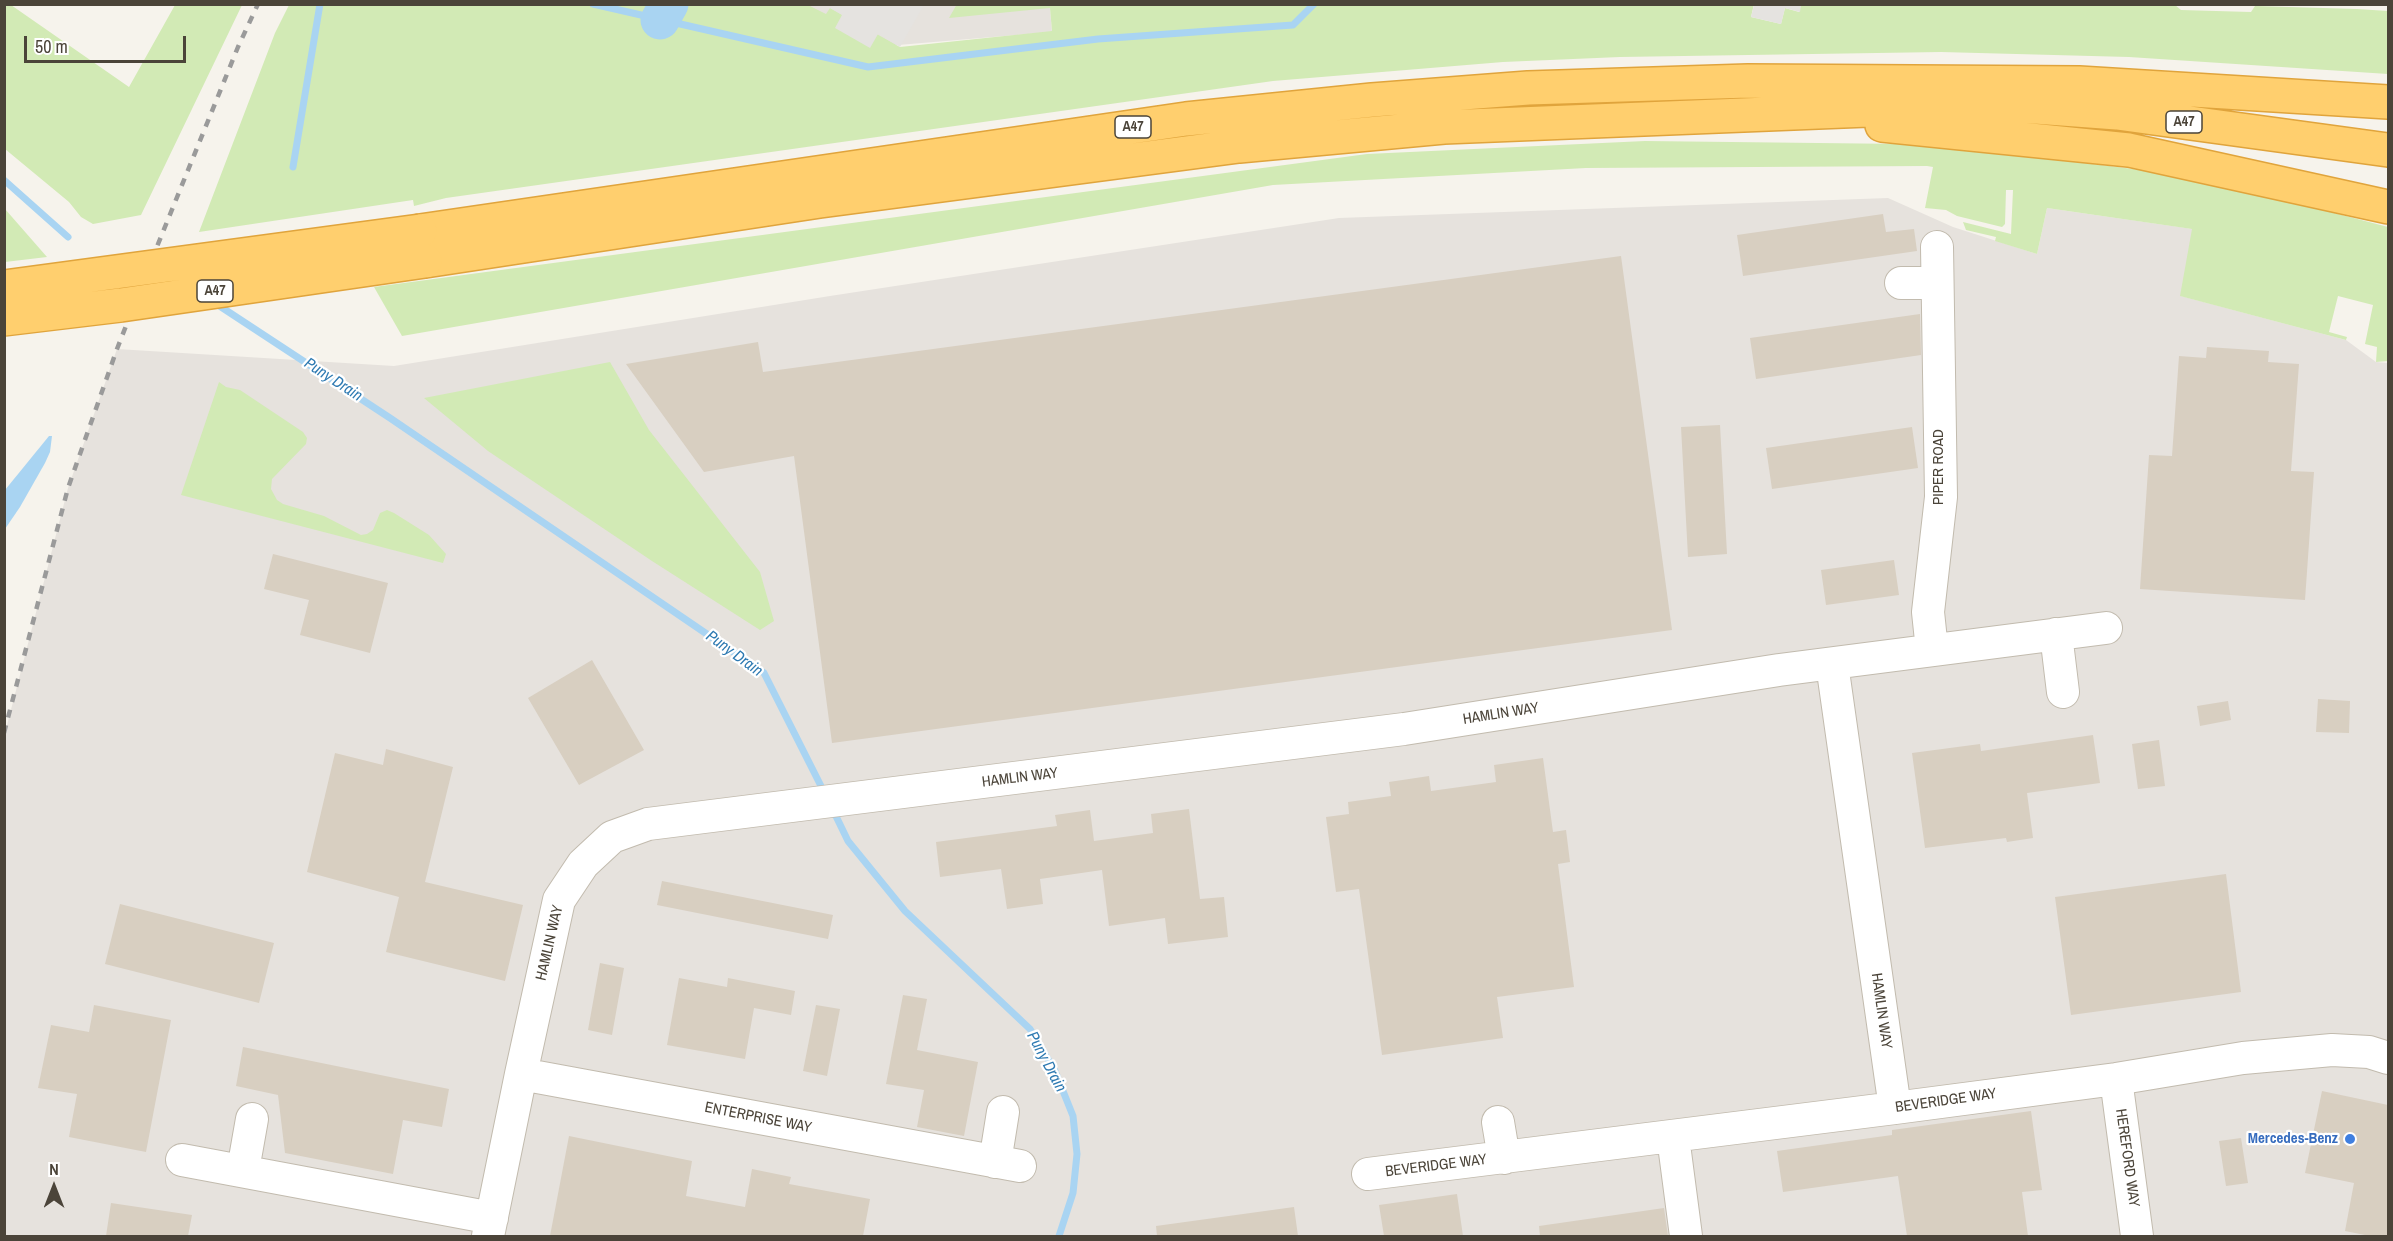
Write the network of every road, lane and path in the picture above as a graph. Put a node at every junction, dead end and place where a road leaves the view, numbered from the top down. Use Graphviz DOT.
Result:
graph roads {
  1 [pos="1852,82"];
  2 [pos="2388,102"];
  3 [pos="1978,103"];
  4 [pos="1768,114"];
  5 [pos="2388,150"];
  6 [pos="2388,207"];
  7 [pos="422,246"];
  8 [pos="1937,247"];
  9 [pos="1901,283"];
  10 [pos="1937,283"];
  11 [pos="4,287"];
  12 [pos="4,319"];
  13 [pos="2106,628"];
  14 [pos="2056,634"];
  15 [pos="1932,650"];
  16 [pos="1832,664"];
  17 [pos="2063,692"];
  18 [pos="2388,1058"];
  19 [pos="521,1074"];
  20 [pos="2116,1079"];
  21 [pos="1895,1108"];
  22 [pos="1003,1112"];
  23 [pos="252,1119"];
  24 [pos="1498,1122"];
  25 [pos="1673,1137"];
  26 [pos="1504,1158"];
  27 [pos="182,1161"];
  28 [pos="243,1170"];
  29 [pos="1368,1174"];
  30 [pos="490,1227"];
  31 [pos="1686,1236"];
  32 [pos="2138,1236"];
  1 -- 2 [label="highway"];
  1 -- 3 [label="highway, A47"];
  1 -- 7 [label="highway, A47"];
  3 -- 4 [label="highway, A47"];
  3 -- 5 [label="highway, A47"];
  4 -- 6 [label="highway"];
  4 -- 7 [label="highway, A47"];
  7 -- 11 [label="highway, A47, bridge"];
  7 -- 12 [label="highway, A47, bridge"];
  8 -- 10 [label="street, PIPER ROAD"];
  9 -- 10 [label="street"];
  10 -- 15 [label="street, PIPER ROAD"];
  13 -- 14 [label="street, HAMLIN WAY"];
  14 -- 15 [label="street, HAMLIN WAY"];
  14 -- 17 [label="street"];
  15 -- 16 [label="street, HAMLIN WAY"];
  16 -- 19 [label="street, HAMLIN WAY"];
  16 -- 21 [label="street, HAMLIN WAY"];
  18 -- 20 [label="street, BEVERIDGE WAY"];
  19 -- 22 [label="street, ENTERPRISE WAY"];
  19 -- 30 [label="street, HAMLIN WAY"];
  20 -- 21 [label="street, BEVERIDGE WAY"];
  20 -- 32 [label="street, HEREFORD WAY"];
  21 -- 25 [label="street, BEVERIDGE WAY"];
  23 -- 28 [label="street"];
  24 -- 26 [label="street, BEVERIDGE WAY"];
  25 -- 26 [label="street, BEVERIDGE WAY"];
  25 -- 31 [label="street"];
  26 -- 29 [label="street, BEVERIDGE WAY"];
  27 -- 28 [label="street, HAMLIN WAY"];
  28 -- 30 [label="street, HAMLIN WAY"];
}
